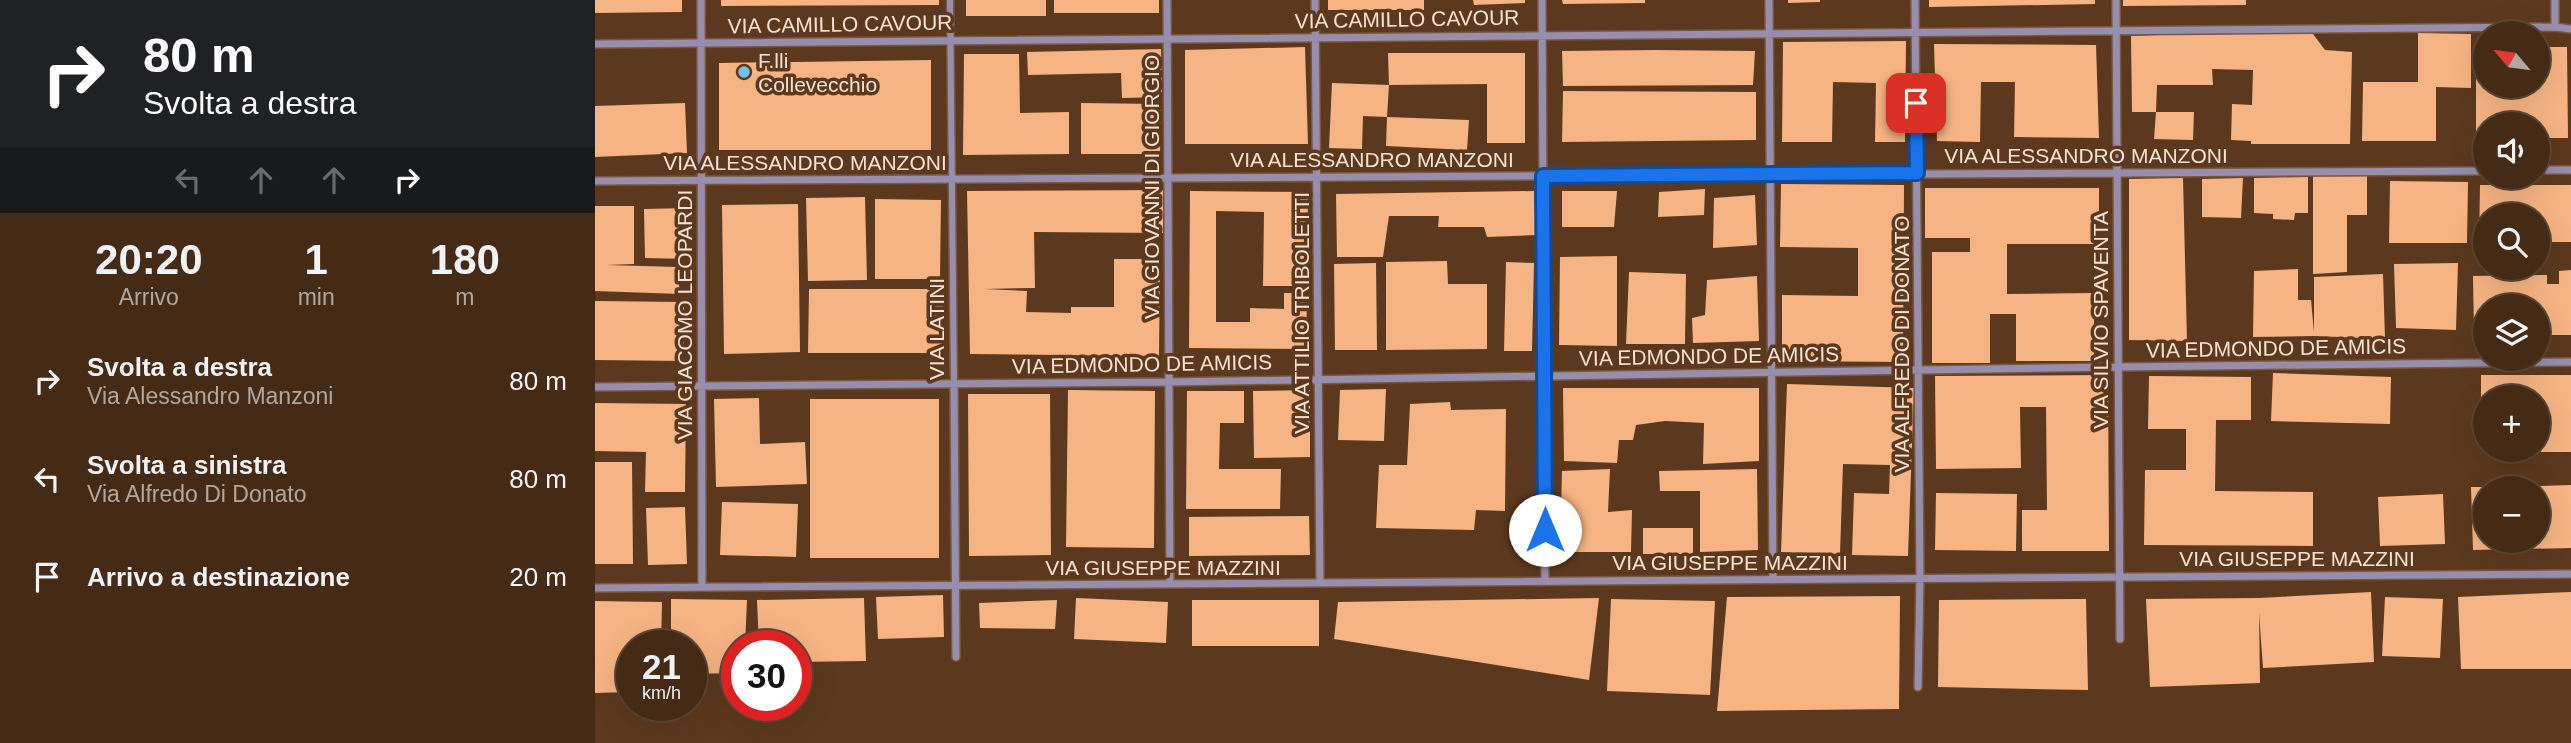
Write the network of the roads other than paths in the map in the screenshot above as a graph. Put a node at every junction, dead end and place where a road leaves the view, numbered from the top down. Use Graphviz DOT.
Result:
graph roads {
  1 [pos="701,0"];
  2 [pos="950,0"];
  3 [pos="1167,0"];
  4 [pos="1315,0"];
  5 [pos="1542,0"];
  6 [pos="1769,0"];
  7 [pos="1915,0"];
  8 [pos="2116,0"];
  9 [pos="2555,0"];
  10 [pos="2555,27"];
  11 [pos="2571,29"];
  12 [pos="2116,31"];
  13 [pos="1915,32"];
  14 [pos="1769,34"];
  15 [pos="1542,36"];
  16 [pos="1315,38"];
  17 [pos="1167,39"];
  18 [pos="950,41"];
  19 [pos="701,43"];
  20 [pos="595,44"];
  21 [pos="2550,170"];
  22 [pos="2571,170"];
  23 [pos="2473,171"];
  24 [pos="1917,173"];
  25 [pos="2117,173"];
  26 [pos="1770,174"];
  27 [pos="1543,176"];
  28 [pos="1317,177"];
  29 [pos="1168,178"];
  30 [pos="952,179"];
  31 [pos="700,180"];
  32 [pos="595,181"];
  33 [pos="2571,362"];
  34 [pos="2116,367"];
  35 [pos="1918,370"];
  36 [pos="1771,372"];
  37 [pos="1544,376"];
  38 [pos="1319,380"];
  39 [pos="1169,382"];
  40 [pos="954,384"];
  41 [pos="702,386"];
  42 [pos="595,387"];
  43 [pos="2571,574"];
  44 [pos="2120,577"];
  45 [pos="1920,578"];
  46 [pos="1773,580"];
  47 [pos="1545,581"];
  48 [pos="1320,583"];
  49 [pos="1170,584"];
  50 [pos="956,586"];
  51 [pos="702,587"];
  52 [pos="595,588"];
  53 [pos="2120,639"];
  54 [pos="956,657"];
  55 [pos="1918,687"];
  1 -- 19 [label="street, VIA GIACOMO LEOPARDI"];
  2 -- 18 [label="street, VIA LATINI"];
  3 -- 17 [label="street, VIA GIOVANNI DI GIORGIO"];
  4 -- 16 [label="street, VIA ATTILIO TRIBOLETTI"];
  5 -- 15 [label="street"];
  6 -- 14 [label="street"];
  7 -- 13 [label="street, VIA ALFREDO DI DONATO"];
  8 -- 12 [label="street, VIA SILVIO SPAVENTA"];
  9 -- 10 [label="street"];
  10 -- 11 [label="street, VIA CAMILLO CAVOUR"];
  10 -- 12 [label="street, VIA CAMILLO CAVOUR"];
  12 -- 13 [label="street, VIA CAMILLO CAVOUR"];
  12 -- 25 [label="street, VIA SILVIO SPAVENTA"];
  13 -- 14 [label="street, VIA CAMILLO CAVOUR"];
  13 -- 24 [label="street, VIA ALFREDO DI DONATO"];
  14 -- 15 [label="street, VIA CAMILLO CAVOUR"];
  14 -- 26 [label="street"];
  15 -- 16 [label="street, VIA CAMILLO CAVOUR"];
  15 -- 27 [label="street"];
  16 -- 17 [label="street, VIA CAMILLO CAVOUR"];
  16 -- 28 [label="street, VIA ATTILIO TRIBOLETTI"];
  17 -- 18 [label="street, VIA CAMILLO CAVOUR"];
  17 -- 29 [label="street, VIA GIOVANNI DI GIORGIO"];
  18 -- 19 [label="street, VIA CAMILLO CAVOUR"];
  18 -- 30 [label="street, VIA LATINI"];
  19 -- 20 [label="street, VIA CAMILLO CAVOUR"];
  19 -- 31 [label="street, VIA GIACOMO LEOPARDI"];
  21 -- 22 [label="street"];
  23 -- 25 [label="street, VIA ALESSANDRO MANZONI"];
  24 -- 25 [label="street, VIA ALESSANDRO MANZONI"];
  24 -- 26 [label="street, VIA ALESSANDRO MANZONI"];
  24 -- 35 [label="street, VIA ALFREDO DI DONATO"];
  25 -- 34 [label="street, VIA SILVIO SPAVENTA"];
  26 -- 27 [label="street, VIA ALESSANDRO MANZONI"];
  26 -- 36 [label="street"];
  27 -- 28 [label="street, VIA ALESSANDRO MANZONI"];
  27 -- 37 [label="street"];
  28 -- 29 [label="street, VIA ALESSANDRO MANZONI"];
  28 -- 38 [label="street, VIA ATTILIO TRIBOLETTI"];
  29 -- 30 [label="street, VIA ALESSANDRO MANZONI"];
  29 -- 39 [label="street, VIA GIOVANNI DI GIORGIO"];
  30 -- 31 [label="street, VIA ALESSANDRO MANZONI"];
  30 -- 40 [label="street, VIA LATINI"];
  31 -- 32 [label="street, VIA ALESSANDRO MANZONI"];
  31 -- 41 [label="street, VIA GIACOMO LEOPARDI"];
  33 -- 34 [label="street, VIA EDMONDO DE AMICIS"];
  34 -- 35 [label="street, VIA EDMONDO DE AMICIS"];
  34 -- 44 [label="street, VIA SILVIO SPAVENTA"];
  35 -- 36 [label="street, VIA EDMONDO DE AMICIS"];
  35 -- 45 [label="street, VIA ALFREDO DI DONATO"];
  36 -- 37 [label="street, VIA EDMONDO DE AMICIS"];
  36 -- 46 [label="street"];
  37 -- 38 [label="street, VIA EDMONDO DE AMICIS"];
  37 -- 47 [label="street"];
  38 -- 39 [label="street, VIA EDMONDO DE AMICIS"];
  38 -- 48 [label="street, VIA ATTILIO TRIBOLETTI"];
  39 -- 40 [label="street, VIA EDMONDO DE AMICIS"];
  39 -- 49 [label="street, VIA GIOVANNI DI GIORGIO"];
  40 -- 41 [label="street, VIA EDMONDO DE AMICIS"];
  40 -- 50 [label="street, VIA LATINI"];
  41 -- 42 [label="street, VIA EDMONDO DE AMICIS"];
  41 -- 51 [label="street, VIA GIACOMO LEOPARDI"];
  43 -- 44 [label="street, VIA GIUSEPPE MAZZINI"];
  44 -- 45 [label="street, VIA GIUSEPPE MAZZINI"];
  44 -- 53 [label="street, VIA SILVIO SPAVENTA"];
  45 -- 46 [label="street, VIA GIUSEPPE MAZZINI"];
  45 -- 55 [label="street, VIA ALFREDO DI DONATO"];
  46 -- 47 [label="street, VIA GIUSEPPE MAZZINI"];
  47 -- 48 [label="street, VIA GIUSEPPE MAZZINI"];
  48 -- 49 [label="street, VIA GIUSEPPE MAZZINI"];
  49 -- 50 [label="street, VIA GIUSEPPE MAZZINI"];
  50 -- 51 [label="street, VIA GIUSEPPE MAZZINI"];
  50 -- 54 [label="street, VIA LATINI"];
  51 -- 52 [label="street, VIA GIUSEPPE MAZZINI"];
}
